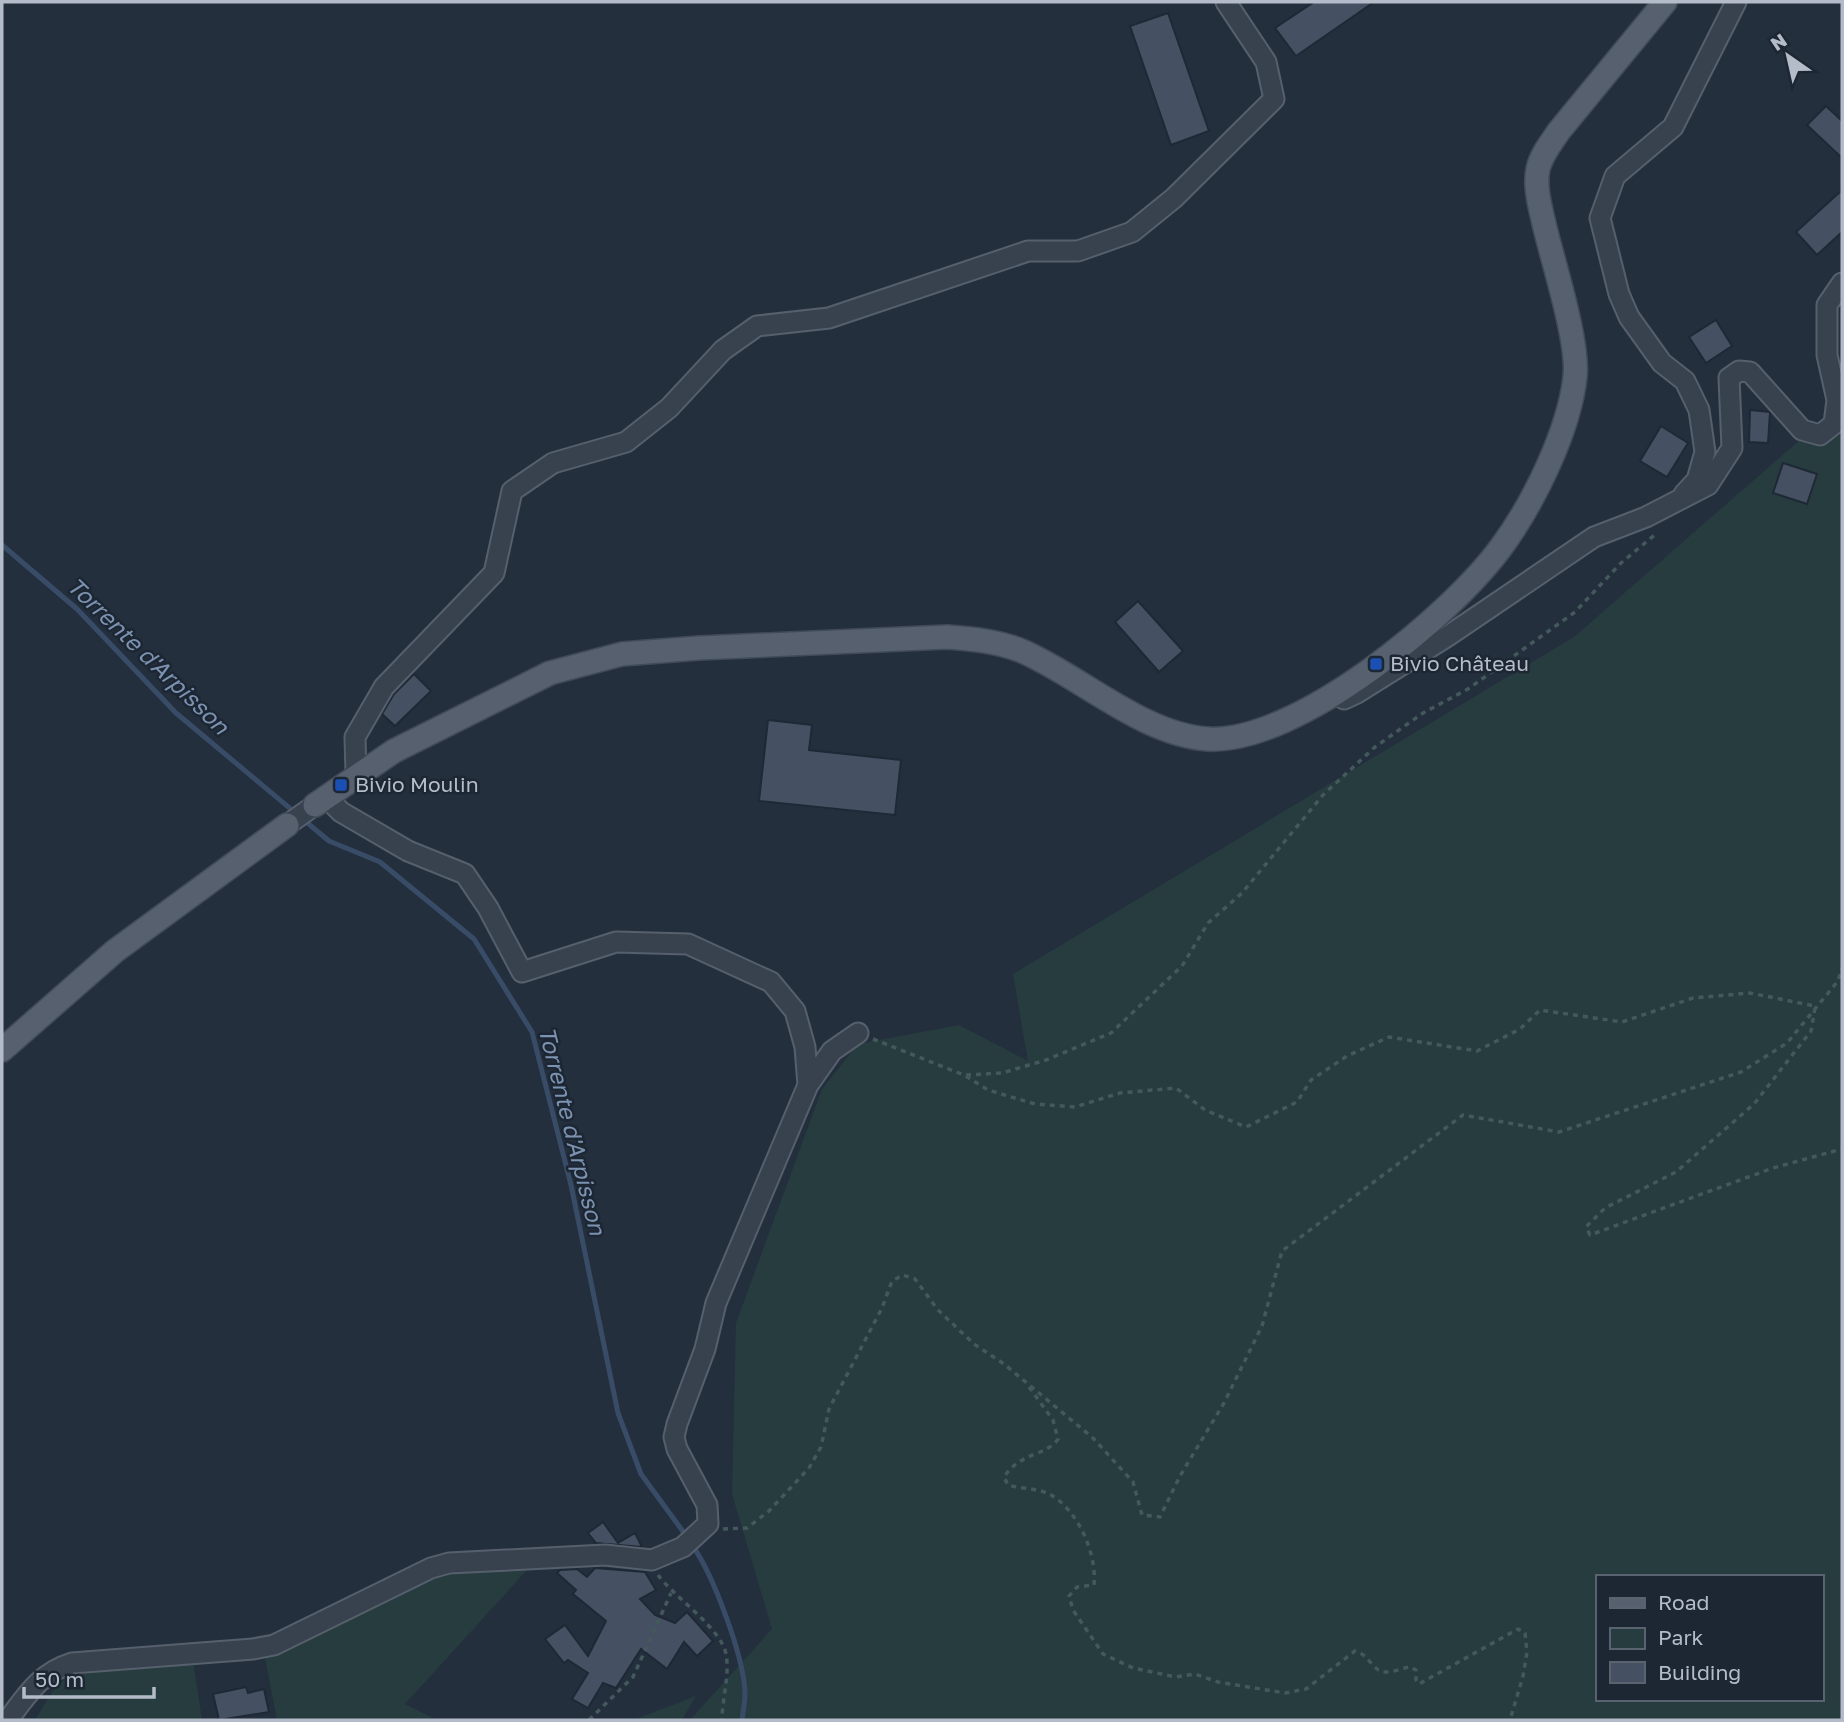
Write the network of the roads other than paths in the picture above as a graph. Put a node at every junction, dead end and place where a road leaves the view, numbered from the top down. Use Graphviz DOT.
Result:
graph roads {
  1 [pos="1226,2"];
  2 [pos="1665,2"];
  3 [pos="1736,2"];
  4 [pos="1842,283"];
  5 [pos="1676,502"];
  6 [pos="1335,693"];
  7 [pos="356,775"];
  8 [pos="320,801"];
  9 [pos="287,825"];
  10 [pos="858,1033"];
  11 [pos="2,1050"];
  12 [pos="808,1085"];
  13 [pos="8,1720"];
  1 -- 7 [label="street"];
  2 -- 6 [label="main road"];
  3 -- 5 [label="street"];
  4 -- 5 [label="street"];
  5 -- 6 [label="street"];
  6 -- 7 [label="main road"];
  7 -- 8 [label="main road"];
  8 -- 9 [label="street"];
  8 -- 12 [label="street"];
  9 -- 11 [label="main road"];
  10 -- 12 [label="street"];
  12 -- 13 [label="street"];
}
